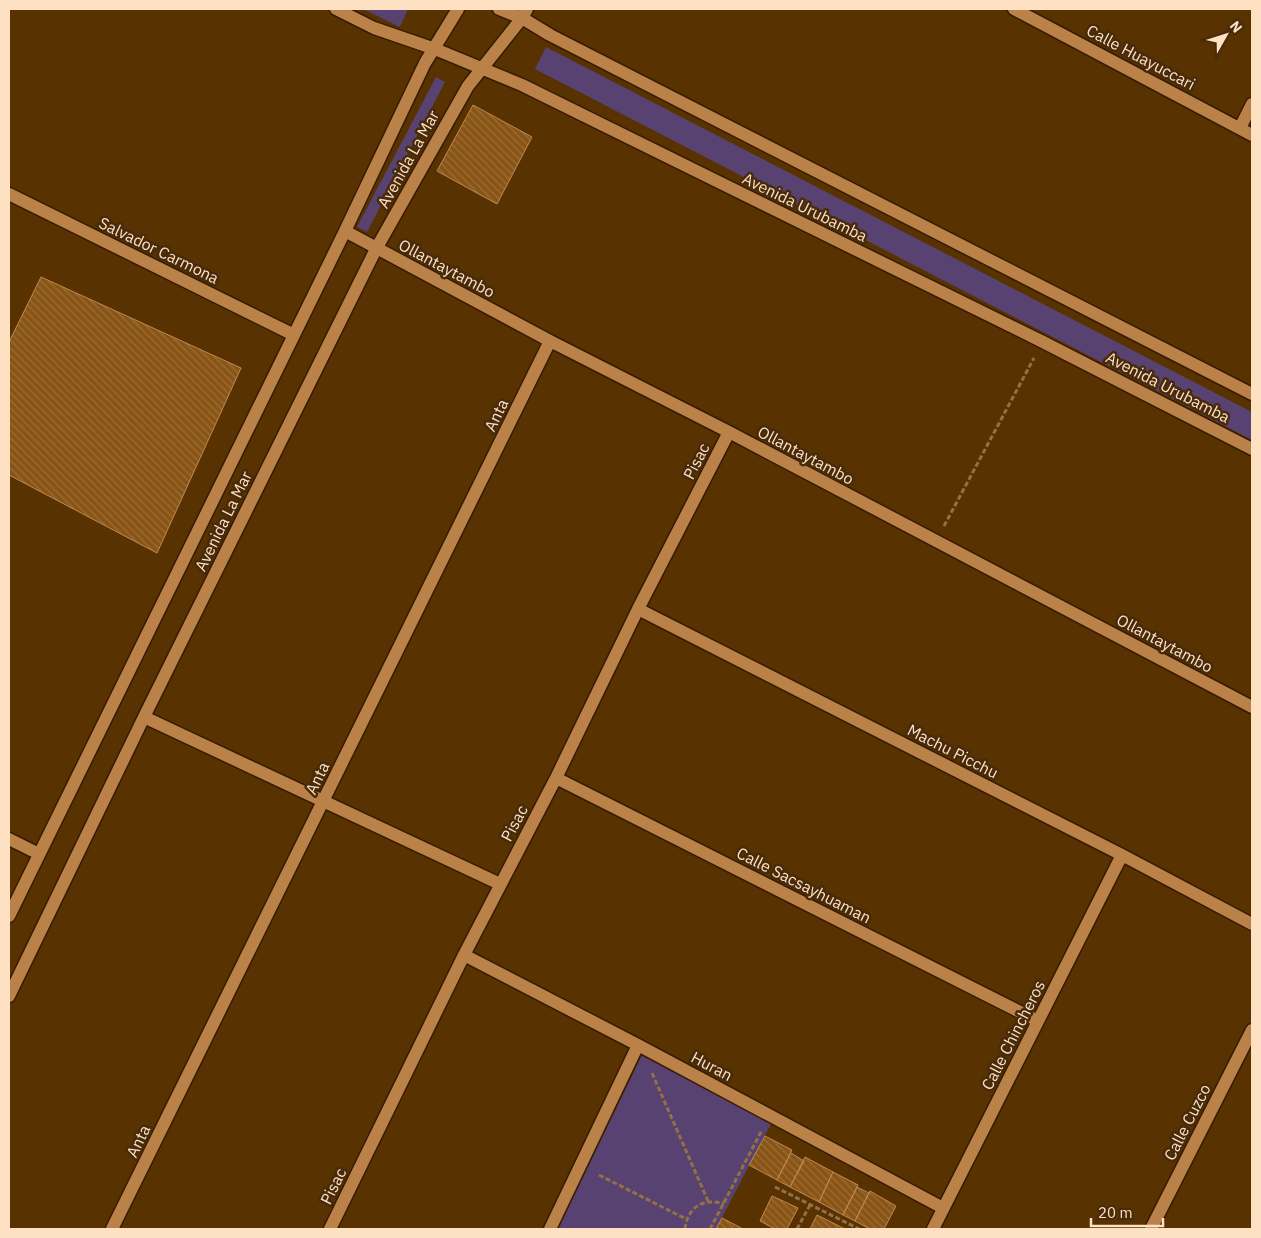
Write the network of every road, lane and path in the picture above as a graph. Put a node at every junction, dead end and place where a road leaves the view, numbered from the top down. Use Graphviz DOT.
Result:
graph roads {
  1 [pos="336,9"];
  2 [pos="458,9"];
  3 [pos="499,9"];
  4 [pos="1014,9"];
  5 [pos="524,14"];
  6 [pos="434,49"];
  7 [pos="482,68"];
  8 [pos="1252,104"];
  9 [pos="1240,128"];
  10 [pos="1252,135"];
  11 [pos="9,194"];
  12 [pos="345,231"];
  13 [pos="376,249"];
  14 [pos="294,335"];
  15 [pos="550,341"];
  16 [pos="1043,342"];
  17 [pos="1252,394"];
  18 [pos="728,432"];
  19 [pos="1252,449"];
  20 [pos="936,541"];
  21 [pos="638,609"];
  22 [pos="1252,707"];
  23 [pos="144,717"];
  24 [pos="556,778"];
  25 [pos="324,801"];
  26 [pos="9,839"];
  27 [pos="39,854"];
  28 [pos="1122,855"];
  29 [pos="500,884"];
  30 [pos="9,916"];
  31 [pos="1252,924"];
  32 [pos="464,955"];
  33 [pos="9,996"];
  34 [pos="1038,1021"];
  35 [pos="1252,1030"];
  36 [pos="638,1045"];
  37 [pos="650,1070"];
  38 [pos="762,1130"];
  39 [pos="599,1175"];
  40 [pos="775,1187"];
  41 [pos="708,1201"];
  42 [pos="724,1204"];
  43 [pos="810,1204"];
  44 [pos="944,1208"];
  45 [pos="686,1219"];
  46 [pos="112,1229"];
  47 [pos="330,1229"];
  48 [pos="550,1229"];
  49 [pos="684,1229"];
  50 [pos="710,1229"];
  51 [pos="797,1229"];
  52 [pos="859,1229"];
  53 [pos="933,1229"];
  54 [pos="1152,1229"];
  1 -- 6 [label="street, Avenida Urubamba"];
  2 -- 6 [label="street, Avenida La Mar"];
  3 -- 5 [label="street, Avenida Urubamba"];
  4 -- 9 [label="street, Calle Huayuccari"];
  5 -- 7 [label="street, Avenida La Mar"];
  5 -- 17 [label="street, Avenida Urubamba"];
  6 -- 7 [label="street, Avenida Urubamba"];
  6 -- 12 [label="street, Avenida La Mar"];
  7 -- 13 [label="street, Avenida La Mar"];
  7 -- 16 [label="street, Avenida Urubamba"];
  8 -- 9 [label="street"];
  9 -- 10 [label="street, Calle Huayuccari"];
  11 -- 14 [label="street, Salvador Carmona"];
  12 -- 13 [label="street, Ollantaytambo"];
  12 -- 14 [label="street, Avenida La Mar"];
  13 -- 15 [label="street, Ollantaytambo"];
  13 -- 23 [label="street, Avenida La Mar"];
  14 -- 27 [label="street, Avenida La Mar"];
  15 -- 18 [label="street, Ollantaytambo"];
  15 -- 25 [label="street, Anta"];
  16 -- 19 [label="street, Avenida Urubamba"];
  16 -- 20 [label="path"];
  18 -- 20 [label="street, Ollantaytambo"];
  18 -- 21 [label="street, Pisac"];
  20 -- 22 [label="street, Ollantaytambo"];
  21 -- 24 [label="street, Pisac"];
  21 -- 28 [label="street, Machu Picchu"];
  23 -- 25 [label="street"];
  23 -- 33 [label="street, Avenida La Mar"];
  24 -- 29 [label="street, Pisac"];
  24 -- 34 [label="street, Calle Sacsayhuaman"];
  25 -- 29 [label="street"];
  25 -- 46 [label="street, Anta"];
  26 -- 27 [label="street"];
  27 -- 30 [label="street, Avenida La Mar"];
  28 -- 31 [label="street, Machu Picchu"];
  28 -- 34 [label="street, Calle Chincheros"];
  29 -- 32 [label="street, Pisac"];
  32 -- 36 [label="street, Huran"];
  32 -- 47 [label="street, Pisac"];
  34 -- 44 [label="street, Calle Chincheros"];
  35 -- 54 [label="street, Calle Cuzco"];
  36 -- 44 [label="street, Huran"];
  36 -- 48 [label="street"];
  37 -- 41 [label="path"];
  38 -- 42 [label="path"];
  39 -- 45 [label="path"];
  40 -- 43 [label="path"];
  41 -- 42 [label="path"];
  41 -- 45 [label="path"];
  42 -- 50 [label="path"];
  43 -- 51 [label="path"];
  43 -- 52 [label="path"];
  44 -- 53 [label="street, Calle Chincheros"];
  45 -- 49 [label="path"];
}
